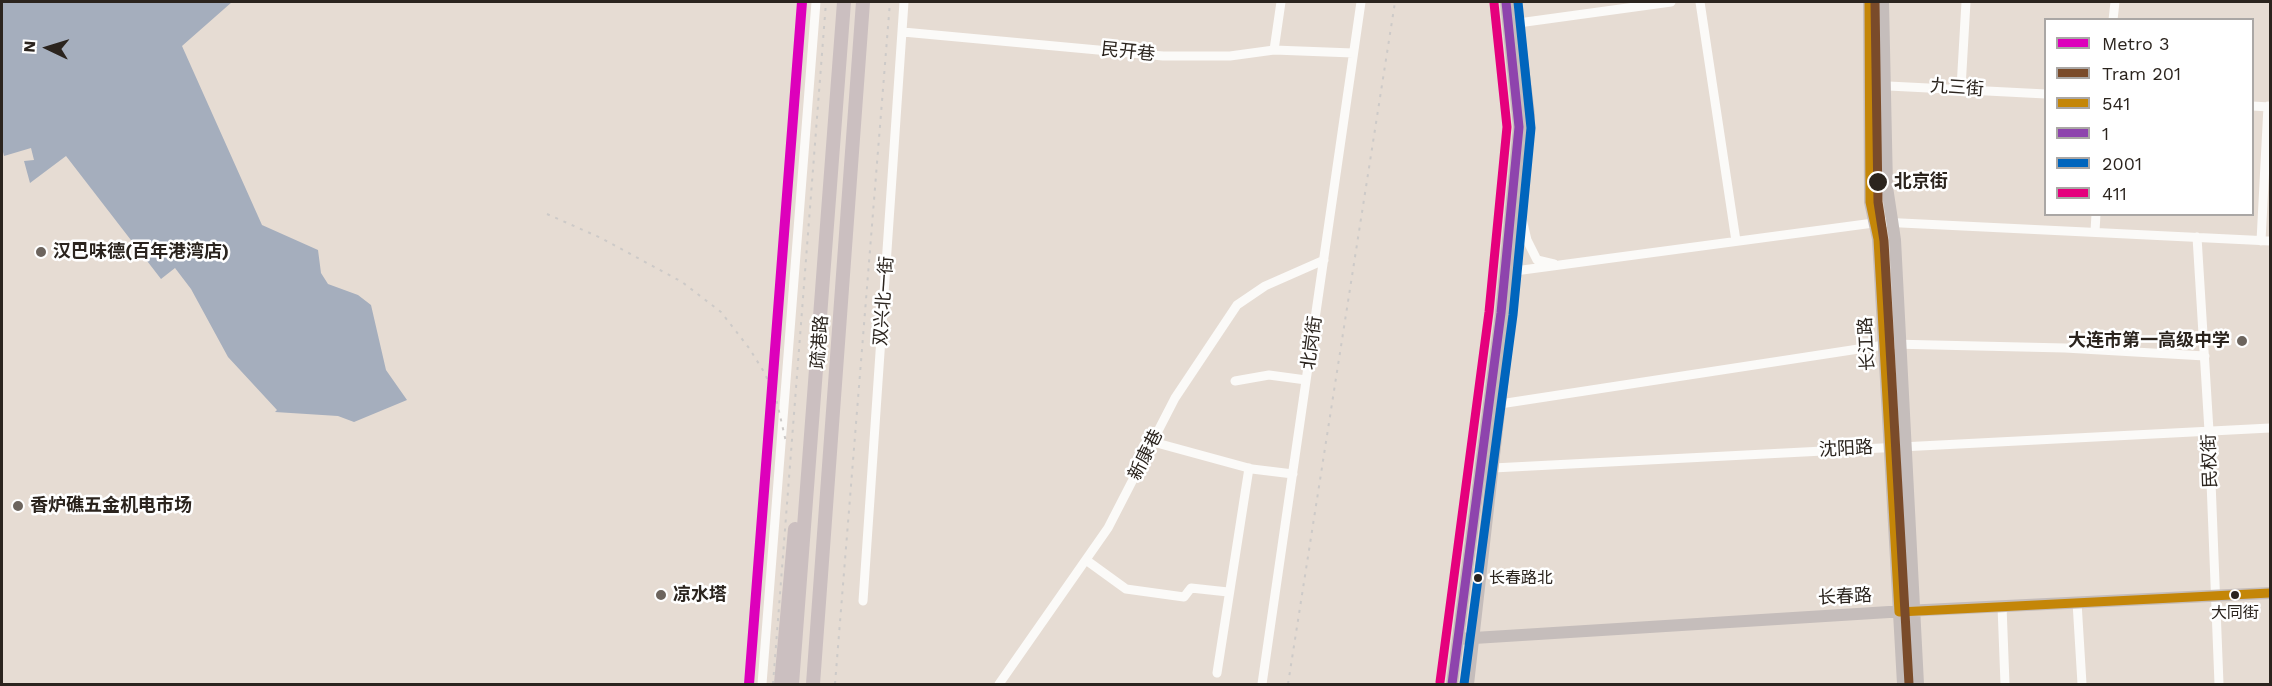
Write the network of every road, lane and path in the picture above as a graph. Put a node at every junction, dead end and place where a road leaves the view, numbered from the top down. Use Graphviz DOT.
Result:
graph roads {
  1 [pos="816,2"];
  2 [pos="844,2"];
  3 [pos="863,2"];
  4 [pos="904,2"];
  5 [pos="1281,2"];
  6 [pos="1361,2"];
  7 [pos="1506,2"];
  8 [pos="1515,2"];
  9 [pos="1671,2"];
  10 [pos="1700,2"];
  11 [pos="1869,2"];
  12 [pos="1883,2"];
  13 [pos="1966,2"];
  14 [pos="2115,2"];
  15 [pos="2113,18"];
  16 [pos="1513,23"];
  17 [pos="903,32"];
  18 [pos="1274,50"];
  19 [pos="1353,53"];
  20 [pos="1885,84"];
  21 [pos="1869,85"];
  22 [pos="1961,88"];
  23 [pos="2044,94"];
  24 [pos="2254,106"];
  25 [pos="2269,107"];
  26 [pos="1521,210"];
  27 [pos="2096,216"];
  28 [pos="1874,222"];
  29 [pos="1892,222"];
  30 [pos="2095,231"];
  31 [pos="2197,237"];
  32 [pos="1736,241"];
  33 [pos="2266,241"];
  34 [pos="825,250"];
  35 [pos="1324,260"];
  36 [pos="1559,265"];
  37 [pos="1515,271"];
  38 [pos="1900,344"];
  39 [pos="1885,345"];
  40 [pos="2205,356"];
  41 [pos="1306,380"];
  42 [pos="1235,381"];
  43 [pos="1500,404"];
  44 [pos="2271,428"];
  45 [pos="2209,431"];
  46 [pos="1153,442"];
  47 [pos="1890,447"];
  48 [pos="1907,447"];
  49 [pos="1249,468"];
  50 [pos="1493,468"];
  51 [pos="1293,474"];
  52 [pos="1086,560"];
  53 [pos="1228,592"];
  54 [pos="2271,593"];
  55 [pos="2216,594"];
  56 [pos="863,602"];
  57 [pos="2077,602"];
  58 [pos="2002,606"];
  59 [pos="1914,611"];
  60 [pos="1899,612"];
  61 [pos="1473,637"];
  62 [pos="1458,639"];
  63 [pos="1217,674"];
  64 [pos="762,684"];
  65 [pos="781,684"];
  66 [pos="792,684"];
  67 [pos="813,684"];
  68 [pos="999,684"];
  69 [pos="1262,684"];
  70 [pos="1452,684"];
  71 [pos="1468,684"];
  72 [pos="1903,684"];
  73 [pos="1918,684"];
  74 [pos="2005,684"];
  75 [pos="2082,684"];
  76 [pos="2219,684"];
  1 -- 64 [label="street"];
  2 -- 34 [label="highway, 疏港路"];
  3 -- 67 [label="highway, 疏港路"];
  4 -- 17 [label="street, 双兴北一街"];
  5 -- 18 [label="street"];
  6 -- 19 [label="street, 北岗街"];
  7 -- 16 [label="main road"];
  8 -- 16 [label="main road"];
  9 -- 16 [label="street"];
  10 -- 32 [label="street"];
  11 -- 21 [label="main road, 长江路"];
  12 -- 20 [label="main road, 长江路"];
  13 -- 22 [label="street"];
  14 -- 15 [label="street"];
  16 -- 26 [label="main road"];
  16 -- 62 [label="main road"];
  17 -- 18 [label="street, 民开巷"];
  17 -- 56 [label="street, 双兴北一街"];
  18 -- 19 [label="street, 民开巷"];
  19 -- 35 [label="street, 北岗街"];
  20 -- 21 [label="street, 九三街"];
  20 -- 22 [label="street, 九三街"];
  20 -- 29 [label="main road, 长江路"];
  21 -- 28 [label="main road, 长江路"];
  22 -- 23 [label="street, 九三街"];
  24 -- 25 [label="street"];
  25 -- 33 [label="street"];
  26 -- 36 [label="street"];
  26 -- 37 [label="main road"];
  27 -- 30 [label="street"];
  28 -- 29 [label="street"];
  28 -- 32 [label="street"];
  28 -- 39 [label="main road, 长江路"];
  29 -- 30 [label="street"];
  29 -- 38 [label="main road, 长江路"];
  30 -- 31 [label="street"];
  31 -- 33 [label="street"];
  31 -- 40 [label="street, 民权街"];
  32 -- 36 [label="street"];
  34 -- 65 [label="highway, 疏港路"];
  34 -- 66 [label="highway, 疏港路"];
  35 -- 41 [label="street, 北岗街"];
  35 -- 46 [label="street, 新康巷"];
  36 -- 37 [label="street"];
  37 -- 43 [label="main road"];
  38 -- 39 [label="street"];
  38 -- 40 [label="street"];
  38 -- 48 [label="main road, 长江路"];
  39 -- 43 [label="street"];
  39 -- 47 [label="main road, 长江路"];
  40 -- 45 [label="street, 民权街"];
  41 -- 42 [label="street"];
  41 -- 51 [label="street, 北岗街"];
  43 -- 50 [label="main road"];
  44 -- 45 [label="street, 沈阳路"];
  45 -- 48 [label="street, 沈阳路"];
  45 -- 55 [label="street, 民权街"];
  46 -- 49 [label="street"];
  46 -- 52 [label="street, 新康巷"];
  47 -- 48 [label="street, 沈阳路"];
  47 -- 50 [label="street, 沈阳路"];
  47 -- 60 [label="main road, 长江路"];
  48 -- 59 [label="main road, 长江路"];
  49 -- 51 [label="street"];
  49 -- 53 [label="street"];
  50 -- 61 [label="main road"];
  51 -- 69 [label="street, 北岗街"];
  52 -- 53 [label="street"];
  52 -- 68 [label="street, 新康巷"];
  53 -- 63 [label="street"];
  54 -- 55 [label="main road, 长春路"];
  55 -- 57 [label="main road, 长春路"];
  55 -- 76 [label="street, 民权街"];
  57 -- 58 [label="main road, 长春路"];
  57 -- 75 [label="street"];
  58 -- 59 [label="main road, 长春路"];
  58 -- 74 [label="street"];
  59 -- 60 [label="main road, 长春路"];
  59 -- 73 [label="main road, 长江路"];
  60 -- 61 [label="main road, 长春路"];
  60 -- 72 [label="main road, 长江路"];
  61 -- 62 [label="main road, 长春路"];
  61 -- 71 [label="main road"];
  62 -- 70 [label="main road"];
}
